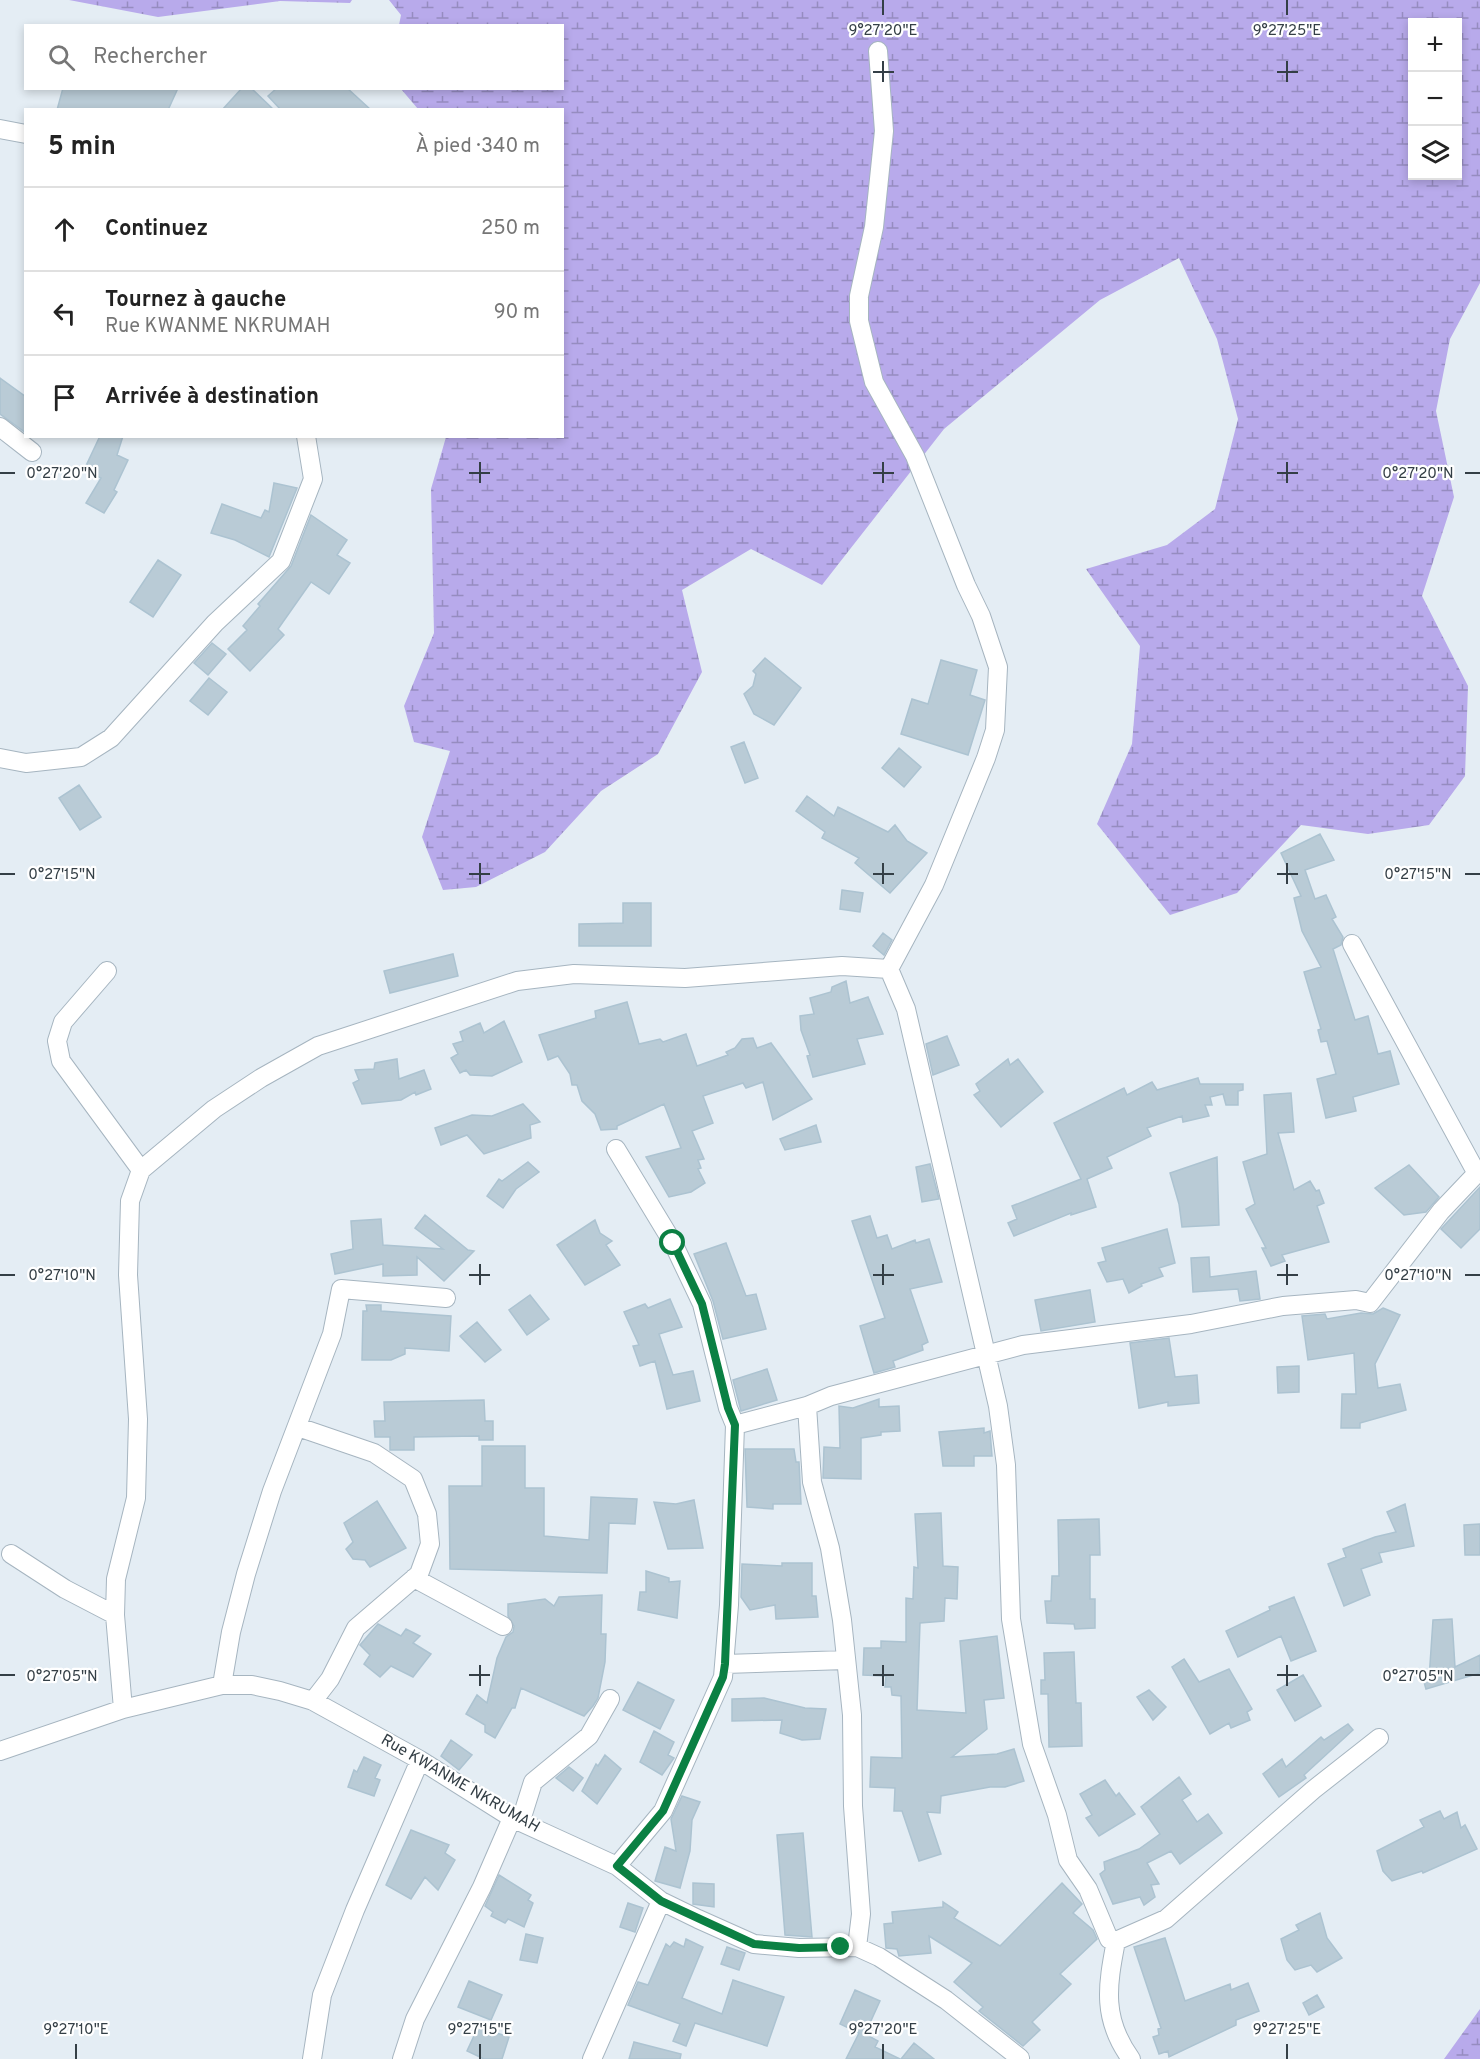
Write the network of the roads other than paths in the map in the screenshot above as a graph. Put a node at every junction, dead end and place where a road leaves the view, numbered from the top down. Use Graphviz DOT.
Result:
graph roads {
  1 [pos="878,51"];
  2 [pos="0,129"];
  3 [pos="24,134"];
  4 [pos="0,428"];
  5 [pos="306,438"];
  6 [pos="32,452"];
  7 [pos="0,758"];
  8 [pos="1352,945"];
  9 [pos="890,969"];
  10 [pos="107,971"];
  11 [pos="616,1149"];
  12 [pos="141,1170"];
  13 [pos="1478,1171"];
  14 [pos="446,1298"];
  15 [pos="987,1353"];
  16 [pos="807,1406"];
  17 [pos="735,1425"];
  18 [pos="298,1427"];
  19 [pos="11,1554"];
  20 [pos="414,1578"];
  21 [pos="115,1615"];
  22 [pos="504,1626"];
  23 [pos="845,1660"];
  24 [pos="725,1664"];
  25 [pos="222,1685"];
  26 [pos="610,1699"];
  27 [pos="313,1701"];
  28 [pos="123,1709"];
  29 [pos="1379,1738"];
  30 [pos="0,1750"];
  31 [pos="420,1760"];
  32 [pos="512,1818"];
  33 [pos="617,1866"];
  34 [pos="661,1901"];
  35 [pos="1116,1941"];
  36 [pos="857,1947"];
  37 [pos="1020,2058"];
  38 [pos="312,2059"];
  39 [pos="402,2059"];
  40 [pos="592,2059"];
  41 [pos="1131,2059"];
  1 -- 9 [label="street"];
  2 -- 3 [label="street"];
  4 -- 6 [label="street"];
  5 -- 7 [label="street"];
  8 -- 13 [label="street"];
  9 -- 12 [label="street"];
  9 -- 15 [label="street"];
  10 -- 12 [label="street"];
  11 -- 17 [label="street"];
  12 -- 21 [label="street"];
  13 -- 15 [label="street"];
  14 -- 18 [label="street"];
  15 -- 16 [label="street"];
  15 -- 35 [label="street"];
  16 -- 17 [label="street"];
  16 -- 23 [label="street"];
  17 -- 24 [label="street"];
  18 -- 20 [label="street"];
  18 -- 25 [label="street"];
  19 -- 21 [label="street"];
  20 -- 22 [label="street"];
  20 -- 27 [label="street"];
  21 -- 28 [label="street"];
  23 -- 24 [label="street"];
  23 -- 36 [label="street"];
  24 -- 33 [label="street"];
  25 -- 27 [label="street, Rue KWANME NKRUMAH"];
  25 -- 28 [label="street, Rue KWANME NKRUMAH"];
  26 -- 32 [label="street"];
  27 -- 31 [label="street, Rue KWANME NKRUMAH"];
  28 -- 30 [label="street, Rue KWANME NKRUMAH"];
  29 -- 35 [label="street"];
  31 -- 32 [label="street, Rue KWANME NKRUMAH"];
  31 -- 38 [label="street"];
  32 -- 33 [label="street, Rue KWANME NKRUMAH"];
  32 -- 39 [label="street"];
  33 -- 34 [label="street, Rue KWANME NKRUMAH"];
  34 -- 36 [label="street, Rue KWANME NKRUMAH"];
  34 -- 40 [label="street"];
  35 -- 41 [label="street"];
  36 -- 37 [label="street, Rue KWANME NKRUMAH"];
}
